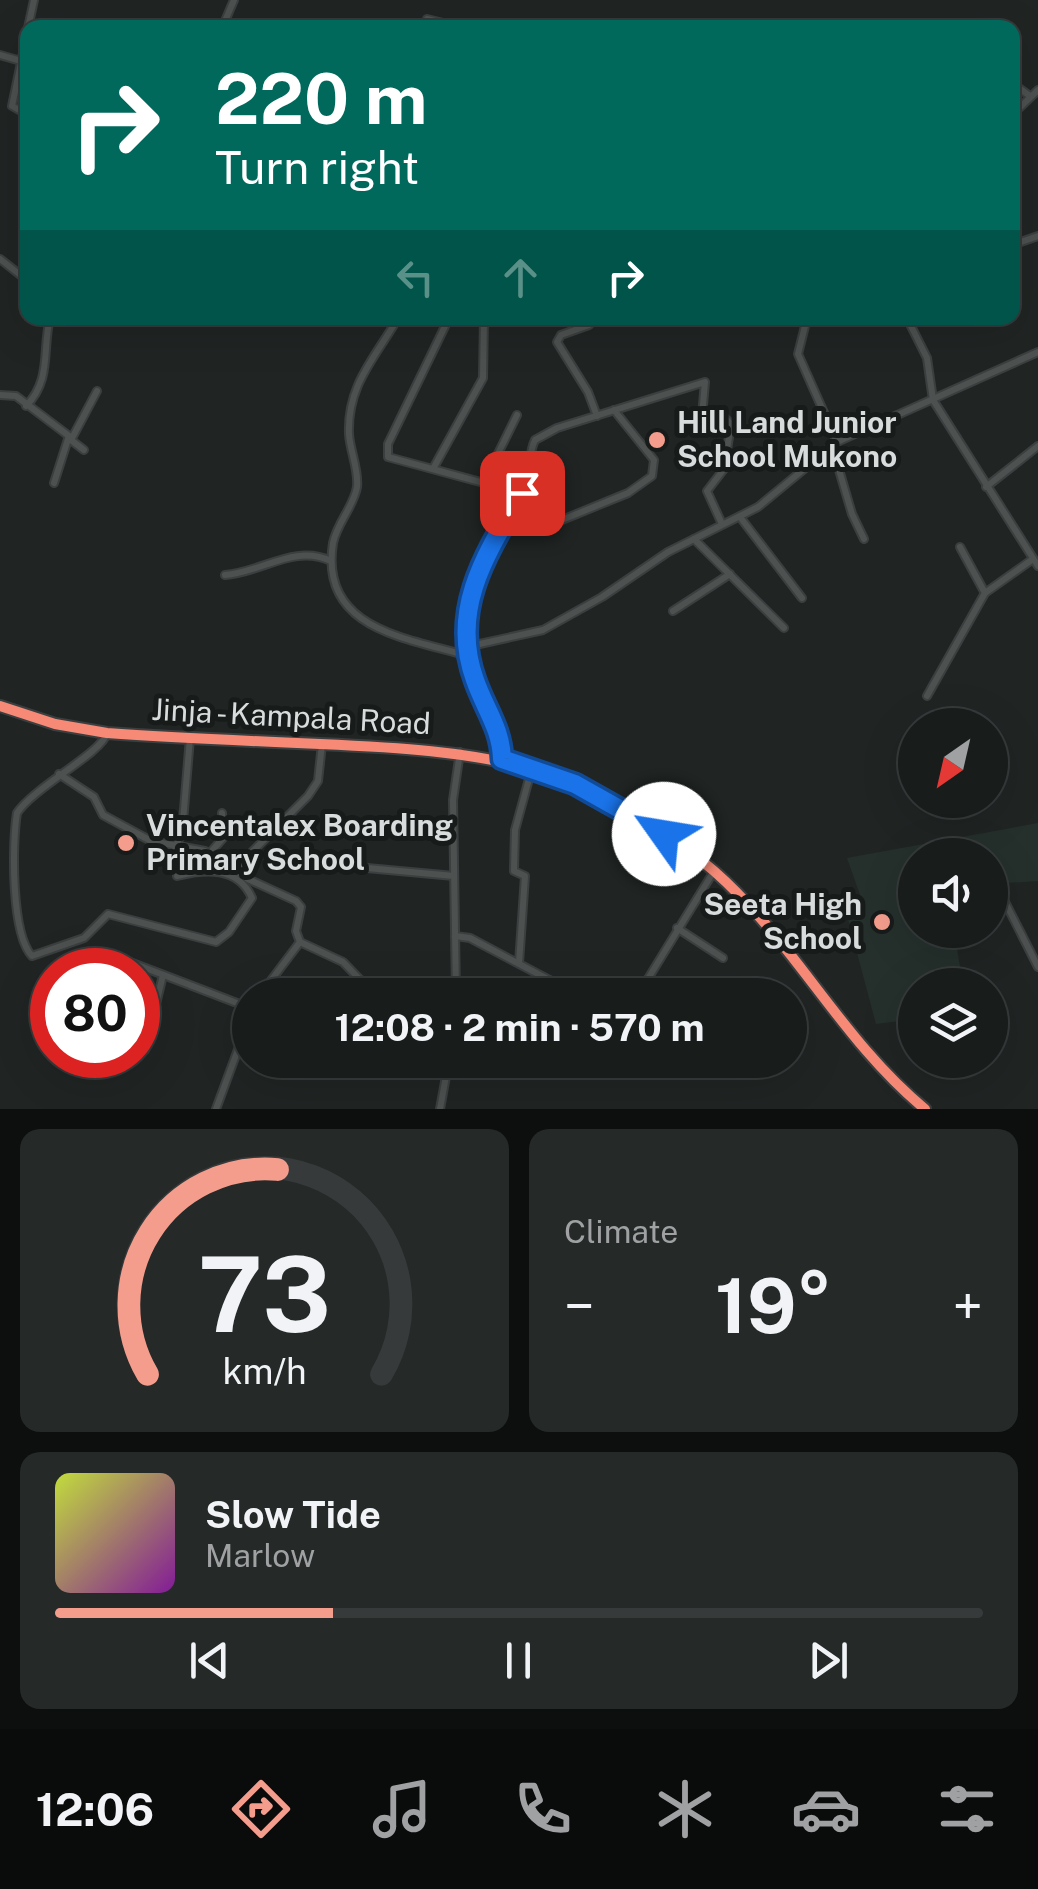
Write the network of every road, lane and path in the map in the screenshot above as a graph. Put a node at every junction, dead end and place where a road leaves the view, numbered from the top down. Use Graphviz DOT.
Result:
graph roads {
  1 [pos="427,19"];
  2 [pos="431,20"];
  3 [pos="20,77"];
  4 [pos="20,110"];
  5 [pos="0,259"];
  6 [pos="20,275"];
  7 [pos="50,325"];
  8 [pos="393,325"];
  9 [pos="446,325"];
  10 [pos="484,325"];
  11 [pos="589,325"];
  12 [pos="805,325"];
  13 [pos="910,325"];
  14 [pos="1038,352"];
  15 [pos="96,391"];
  16 [pos="0,395"];
  17 [pos="933,400"];
  18 [pos="26,406"];
  19 [pos="614,410"];
  20 [pos="516,416"];
  21 [pos="597,416"];
  22 [pos="72,440"];
  23 [pos="835,444"];
  24 [pos="1038,446"];
  25 [pos="84,450"];
  26 [pos="434,467"];
  27 [pos="484,482"];
  28 [pos="54,484"];
  29 [pos="986,487"];
  30 [pos="522,493"];
  31 [pos="740,516"];
  32 [pos="722,524"];
  33 [pos="694,539"];
  34 [pos="864,539"];
  35 [pos="960,547"];
  36 [pos="332,561"];
  37 [pos="1036,562"];
  38 [pos="730,574"];
  39 [pos="226,575"];
  40 [pos="985,594"];
  41 [pos="802,598"];
  42 [pos="672,612"];
  43 [pos="784,628"];
  44 [pos="467,651"];
  45 [pos="926,696"];
  46 [pos="0,706"];
  47 [pos="108,733"];
  48 [pos="190,738"];
  49 [pos="322,744"];
  50 [pos="460,751"];
  51 [pos="502,759"];
  52 [pos="532,767"];
  53 [pos="59,774"];
  54 [pos="222,813"];
  55 [pos="175,847"];
  56 [pos="210,853"];
  57 [pos="366,868"];
  58 [pos="234,870"];
  59 [pos="714,871"];
  60 [pos="177,876"];
  61 [pos="454,876"];
  62 [pos="1008,908"];
  63 [pos="677,928"];
  64 [pos="456,936"];
  65 [pos="300,942"];
  66 [pos="723,958"];
  67 [pos="518,963"];
  68 [pos="1038,968"];
  69 [pos="160,975"];
  70 [pos="163,976"];
  71 [pos="273,978"];
  72 [pos="359,978"];
  73 [pos="456,978"];
  74 [pos="546,978"];
  75 [pos="648,978"];
  76 [pos="160,988"];
  77 [pos="232,1001"];
  78 [pos="232,1066"];
  79 [pos="446,1078"];
  80 [pos="442,1107"];
  81 [pos="216,1109"];
  82 [pos="925,1109"];
  1 -- 2 [label="street"];
  3 -- 4 [label="street"];
  5 -- 6 [label="street"];
  7 -- 18 [label="street"];
  8 -- 36 [label="street"];
  9 -- 26 [label="street"];
  10 -- 26 [label="street"];
  11 -- 21 [label="street"];
  12 -- 23 [label="street"];
  13 -- 17 [label="street"];
  14 -- 17 [label="street"];
  15 -- 22 [label="street"];
  16 -- 18 [label="street"];
  17 -- 23 [label="street"];
  17 -- 29 [label="street"];
  18 -- 22 [label="street"];
  19 -- 21 [label="street"];
  19 -- 30 [label="street"];
  19 -- 32 [label="street"];
  20 -- 27 [label="street"];
  21 -- 30 [label="street"];
  22 -- 25 [label="street"];
  22 -- 28 [label="street"];
  23 -- 31 [label="street"];
  23 -- 34 [label="street"];
  24 -- 29 [label="street"];
  26 -- 27 [label="street"];
  27 -- 30 [label="street"];
  29 -- 37 [label="street"];
  30 -- 44 [label="street"];
  31 -- 32 [label="street"];
  31 -- 41 [label="street"];
  32 -- 33 [label="street"];
  33 -- 38 [label="street"];
  33 -- 44 [label="street"];
  35 -- 40 [label="street"];
  36 -- 39 [label="street"];
  36 -- 44 [label="street"];
  37 -- 40 [label="street"];
  38 -- 42 [label="street"];
  38 -- 43 [label="street"];
  40 -- 45 [label="street"];
  44 -- 51 [label="street"];
  46 -- 47 [label="highway, Jinja - Kampala Road"];
  47 -- 48 [label="highway, Jinja - Kampala Road"];
  47 -- 53 [label="street"];
  48 -- 49 [label="highway, Jinja - Kampala Road"];
  48 -- 55 [label="street"];
  49 -- 50 [label="highway, Jinja - Kampala Road"];
  49 -- 58 [label="street"];
  50 -- 51 [label="highway, Jinja - Kampala Road"];
  50 -- 61 [label="street"];
  51 -- 52 [label="highway, Jinja - Kampala Road"];
  52 -- 59 [label="highway, Jinja - Kampala Road"];
  52 -- 67 [label="street"];
  53 -- 55 [label="street"];
  53 -- 60 [label="street"];
  54 -- 56 [label="street"];
  55 -- 56 [label="street"];
  56 -- 58 [label="street"];
  57 -- 61 [label="street"];
  58 -- 65 [label="street"];
  59 -- 63 [label="street"];
  59 -- 82 [label="highway, Jinja - Kampala Road"];
  61 -- 64 [label="street"];
  62 -- 68 [label="street"];
  63 -- 66 [label="street"];
  63 -- 75 [label="street"];
  64 -- 67 [label="street"];
  64 -- 73 [label="street"];
  65 -- 71 [label="street"];
  65 -- 72 [label="street"];
  67 -- 74 [label="street"];
  69 -- 70 [label="street"];
  70 -- 76 [label="street"];
  70 -- 77 [label="street"];
  78 -- 81 [label="street"];
  79 -- 80 [label="street"];
}
